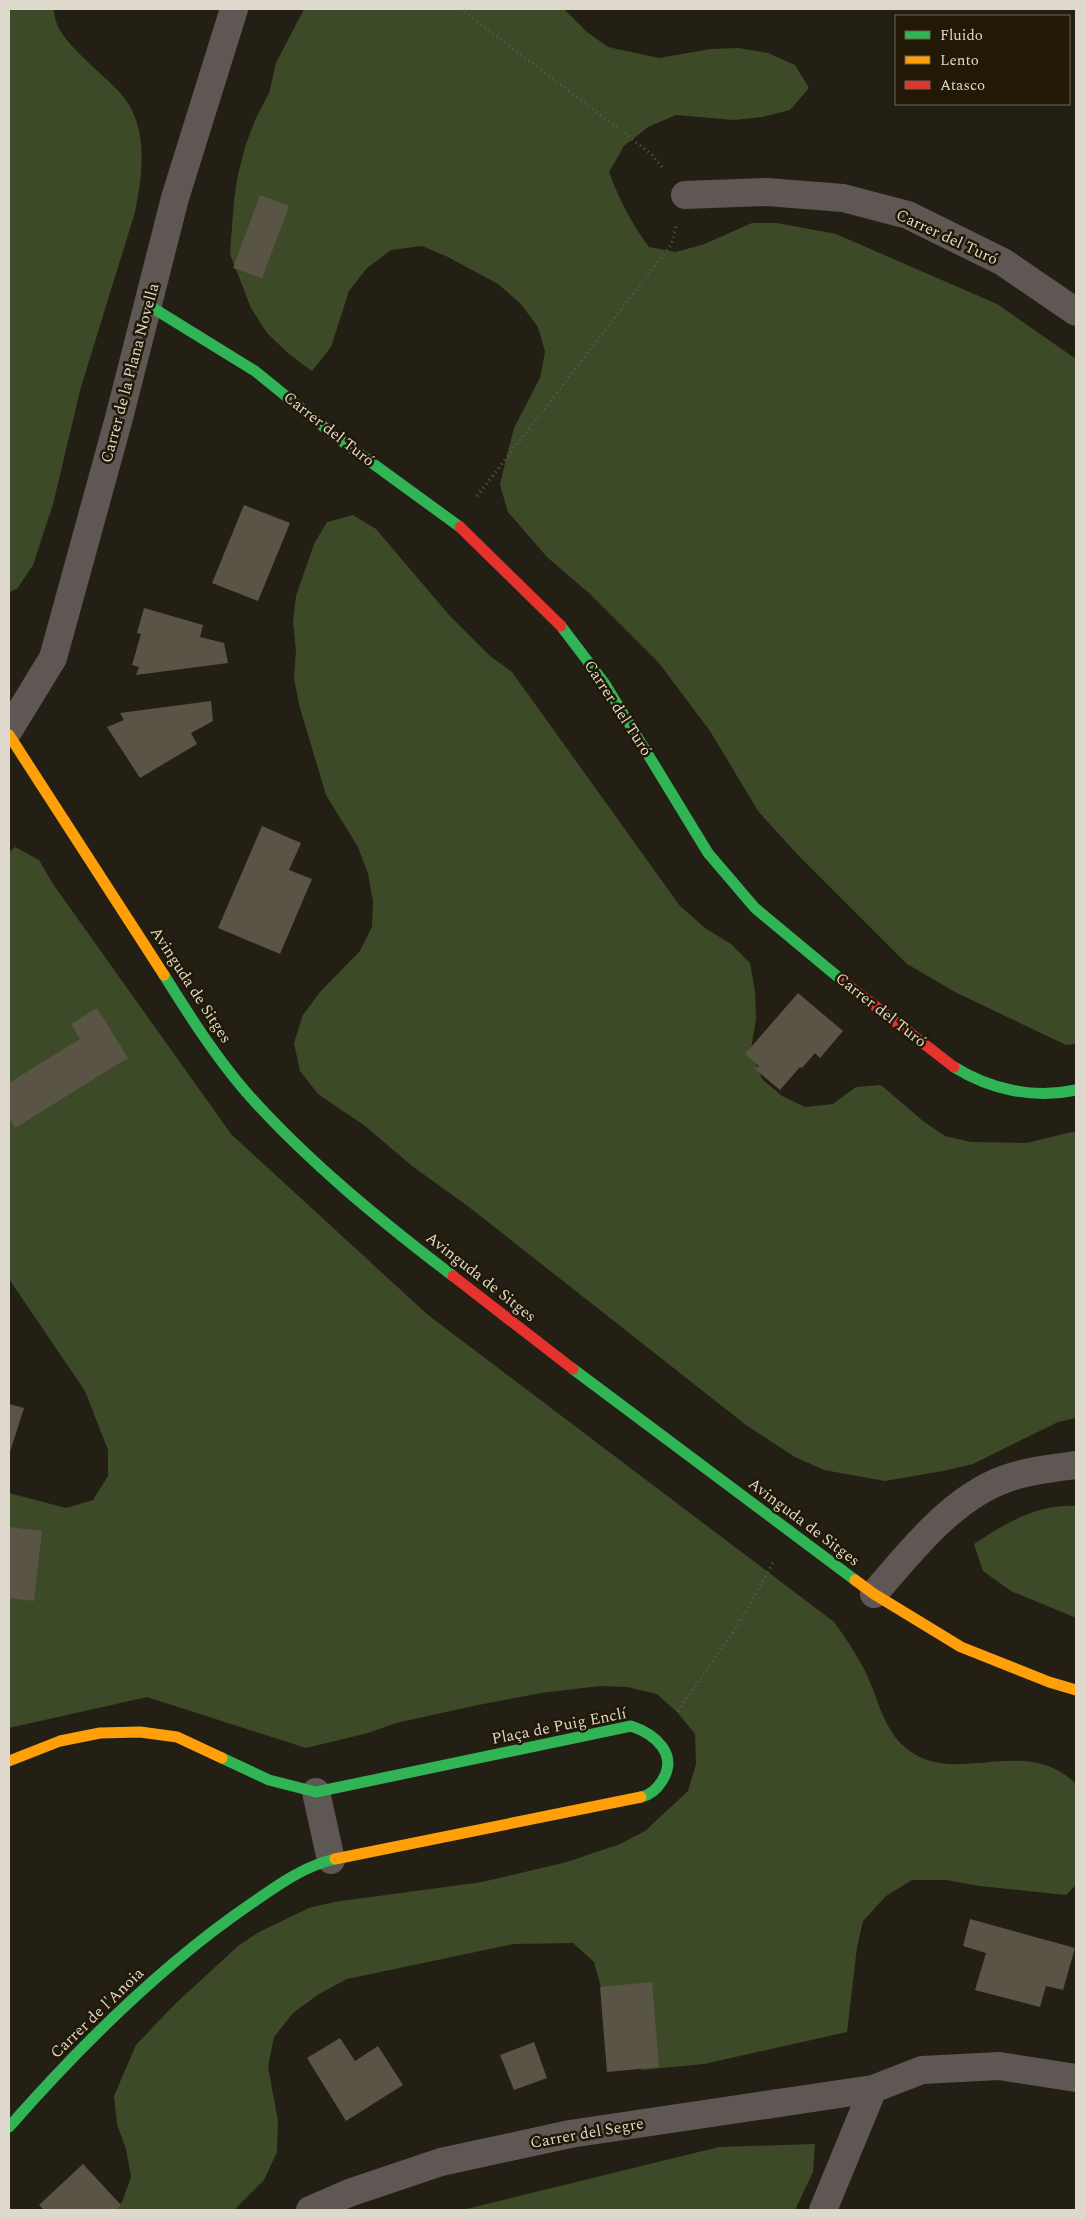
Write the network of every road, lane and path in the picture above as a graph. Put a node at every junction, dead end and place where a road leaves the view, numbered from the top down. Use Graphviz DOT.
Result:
graph roads {
  1 [pos="234,9"];
  2 [pos="461,9"];
  3 [pos="650,153"];
  4 [pos="685,195"];
  5 [pos="671,245"];
  6 [pos="148,305"];
  7 [pos="1076,312"];
  8 [pos="455,524"];
  9 [pos="9,730"];
  10 [pos="9,734"];
  11 [pos="1076,1090"];
  12 [pos="1076,1465"];
  13 [pos="773,1562"];
  14 [pos="874,1594"];
  15 [pos="1076,1690"];
  16 [pos="653,1735"];
  17 [pos="9,1761"];
  18 [pos="316,1792"];
  19 [pos="331,1860"];
  20 [pos="1076,2078"];
  21 [pos="873,2089"];
  22 [pos="9,2127"];
  23 [pos="310,2210"];
  24 [pos="823,2210"];
  1 -- 6 [label="street, Carrer de la Plana Novella"];
  2 -- 3 [label="path"];
  4 -- 7 [label="street, Carrer del Turó"];
  5 -- 8 [label="path"];
  6 -- 8 [label="street, Carrer del Turó"];
  6 -- 9 [label="street, Carrer de la Plana Novella"];
  8 -- 11 [label="street, Carrer del Turó"];
  10 -- 14 [label="street, Avinguda de Sitges"];
  12 -- 14 [label="street"];
  13 -- 16 [label="path"];
  14 -- 15 [label="street, Avinguda de Sitges"];
  16 -- 18 [label="street, Plaça de Puig Enclí"];
  16 -- 19 [label="street"];
  17 -- 18 [label="street"];
  18 -- 19 [label="street"];
  19 -- 22 [label="street, Carrer de l'Anoia"];
  20 -- 21 [label="street, Carrer del Segre"];
  21 -- 23 [label="street, Carrer del Segre"];
  21 -- 24 [label="street"];
}
